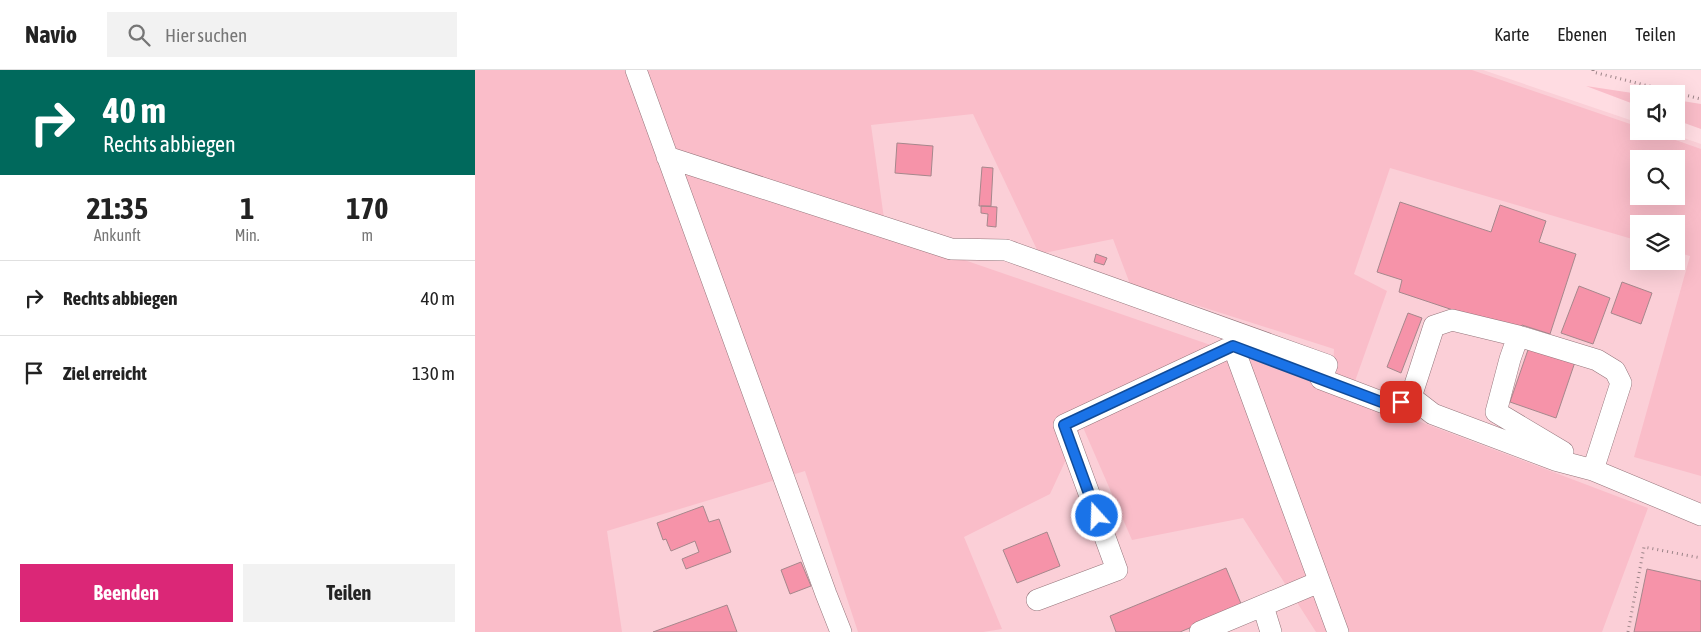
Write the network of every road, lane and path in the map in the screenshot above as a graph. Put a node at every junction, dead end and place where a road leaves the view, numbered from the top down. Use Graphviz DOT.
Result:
graph roads {
  1 [pos="636,70"];
  2 [pos="1593,70"];
  3 [pos="1701,99"];
  4 [pos="667,156"];
  5 [pos="1519,336"];
  6 [pos="1233,346"];
  7 [pos="1321,379"];
  8 [pos="1411,397"];
  9 [pos="1593,470"];
  10 [pos="1701,515"];
  11 [pos="1701,558"];
  12 [pos="1319,582"];
  13 [pos="1037,600"];
  14 [pos="1263,606"];
  15 [pos="841,632"];
  16 [pos="1200,632"];
  17 [pos="1271,632"];
  18 [pos="1338,632"];
  19 [pos="1628,632"];
  1 -- 4 [label="lane"];
  2 -- 3 [label="path"];
  4 -- 7 [label="lane"];
  4 -- 15 [label="lane"];
  5 -- 8 [label="lane"];
  5 -- 9 [label="lane"];
  5 -- 9 [label="lane"];
  6 -- 7 [label="lane"];
  6 -- 12 [label="lane"];
  6 -- 13 [label="lane"];
  7 -- 8 [label="lane"];
  8 -- 9 [label="lane"];
  9 -- 10 [label="lane"];
  11 -- 19 [label="path"];
  12 -- 14 [label="lane"];
  12 -- 18 [label="lane"];
  14 -- 16 [label="lane"];
  14 -- 17 [label="lane"];
}
